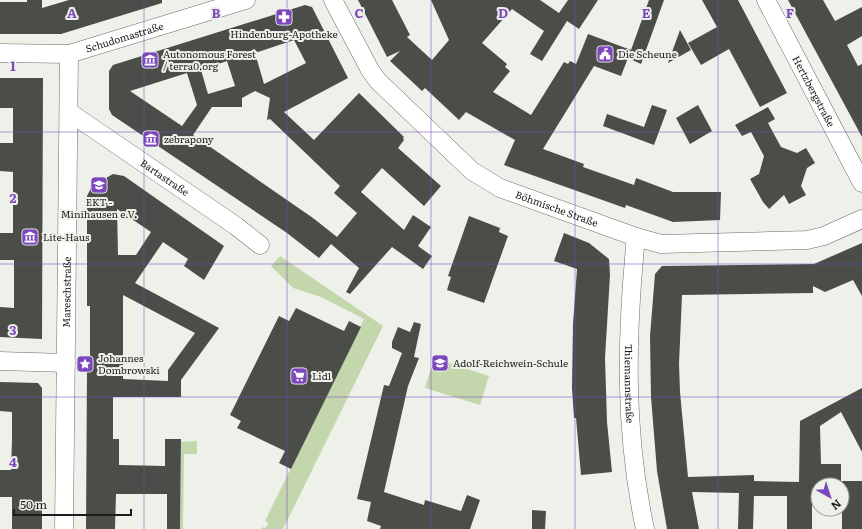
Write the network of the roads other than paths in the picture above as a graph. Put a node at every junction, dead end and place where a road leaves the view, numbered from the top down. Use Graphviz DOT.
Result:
graph roads {
  1 [pos="246,0"];
  2 [pos="333,0"];
  3 [pos="766,0"];
  4 [pos="0,53"];
  5 [pos="69,54"];
  6 [pos="69,112"];
  7 [pos="862,183"];
  8 [pos="862,219"];
  9 [pos="636,237"];
  10 [pos="260,245"];
  11 [pos="0,361"];
  12 [pos="66,363"];
  13 [pos="64,529"];
  14 [pos="645,529"];
  1 -- 5 [label="street, Schudomastraße"];
  2 -- 9 [label="street, Böhmische Straße"];
  3 -- 7 [label="street, Hertzbergstraße"];
  4 -- 5 [label="street, Schudomastraße"];
  5 -- 6 [label="street, Mareschstraße"];
  6 -- 10 [label="street, Bartastraße"];
  6 -- 12 [label="street, Mareschstraße"];
  8 -- 9 [label="street, Böhmische Straße"];
  9 -- 14 [label="street, Thiemannstraße"];
  11 -- 12 [label="street"];
  12 -- 13 [label="street, Mareschstraße"];
}
